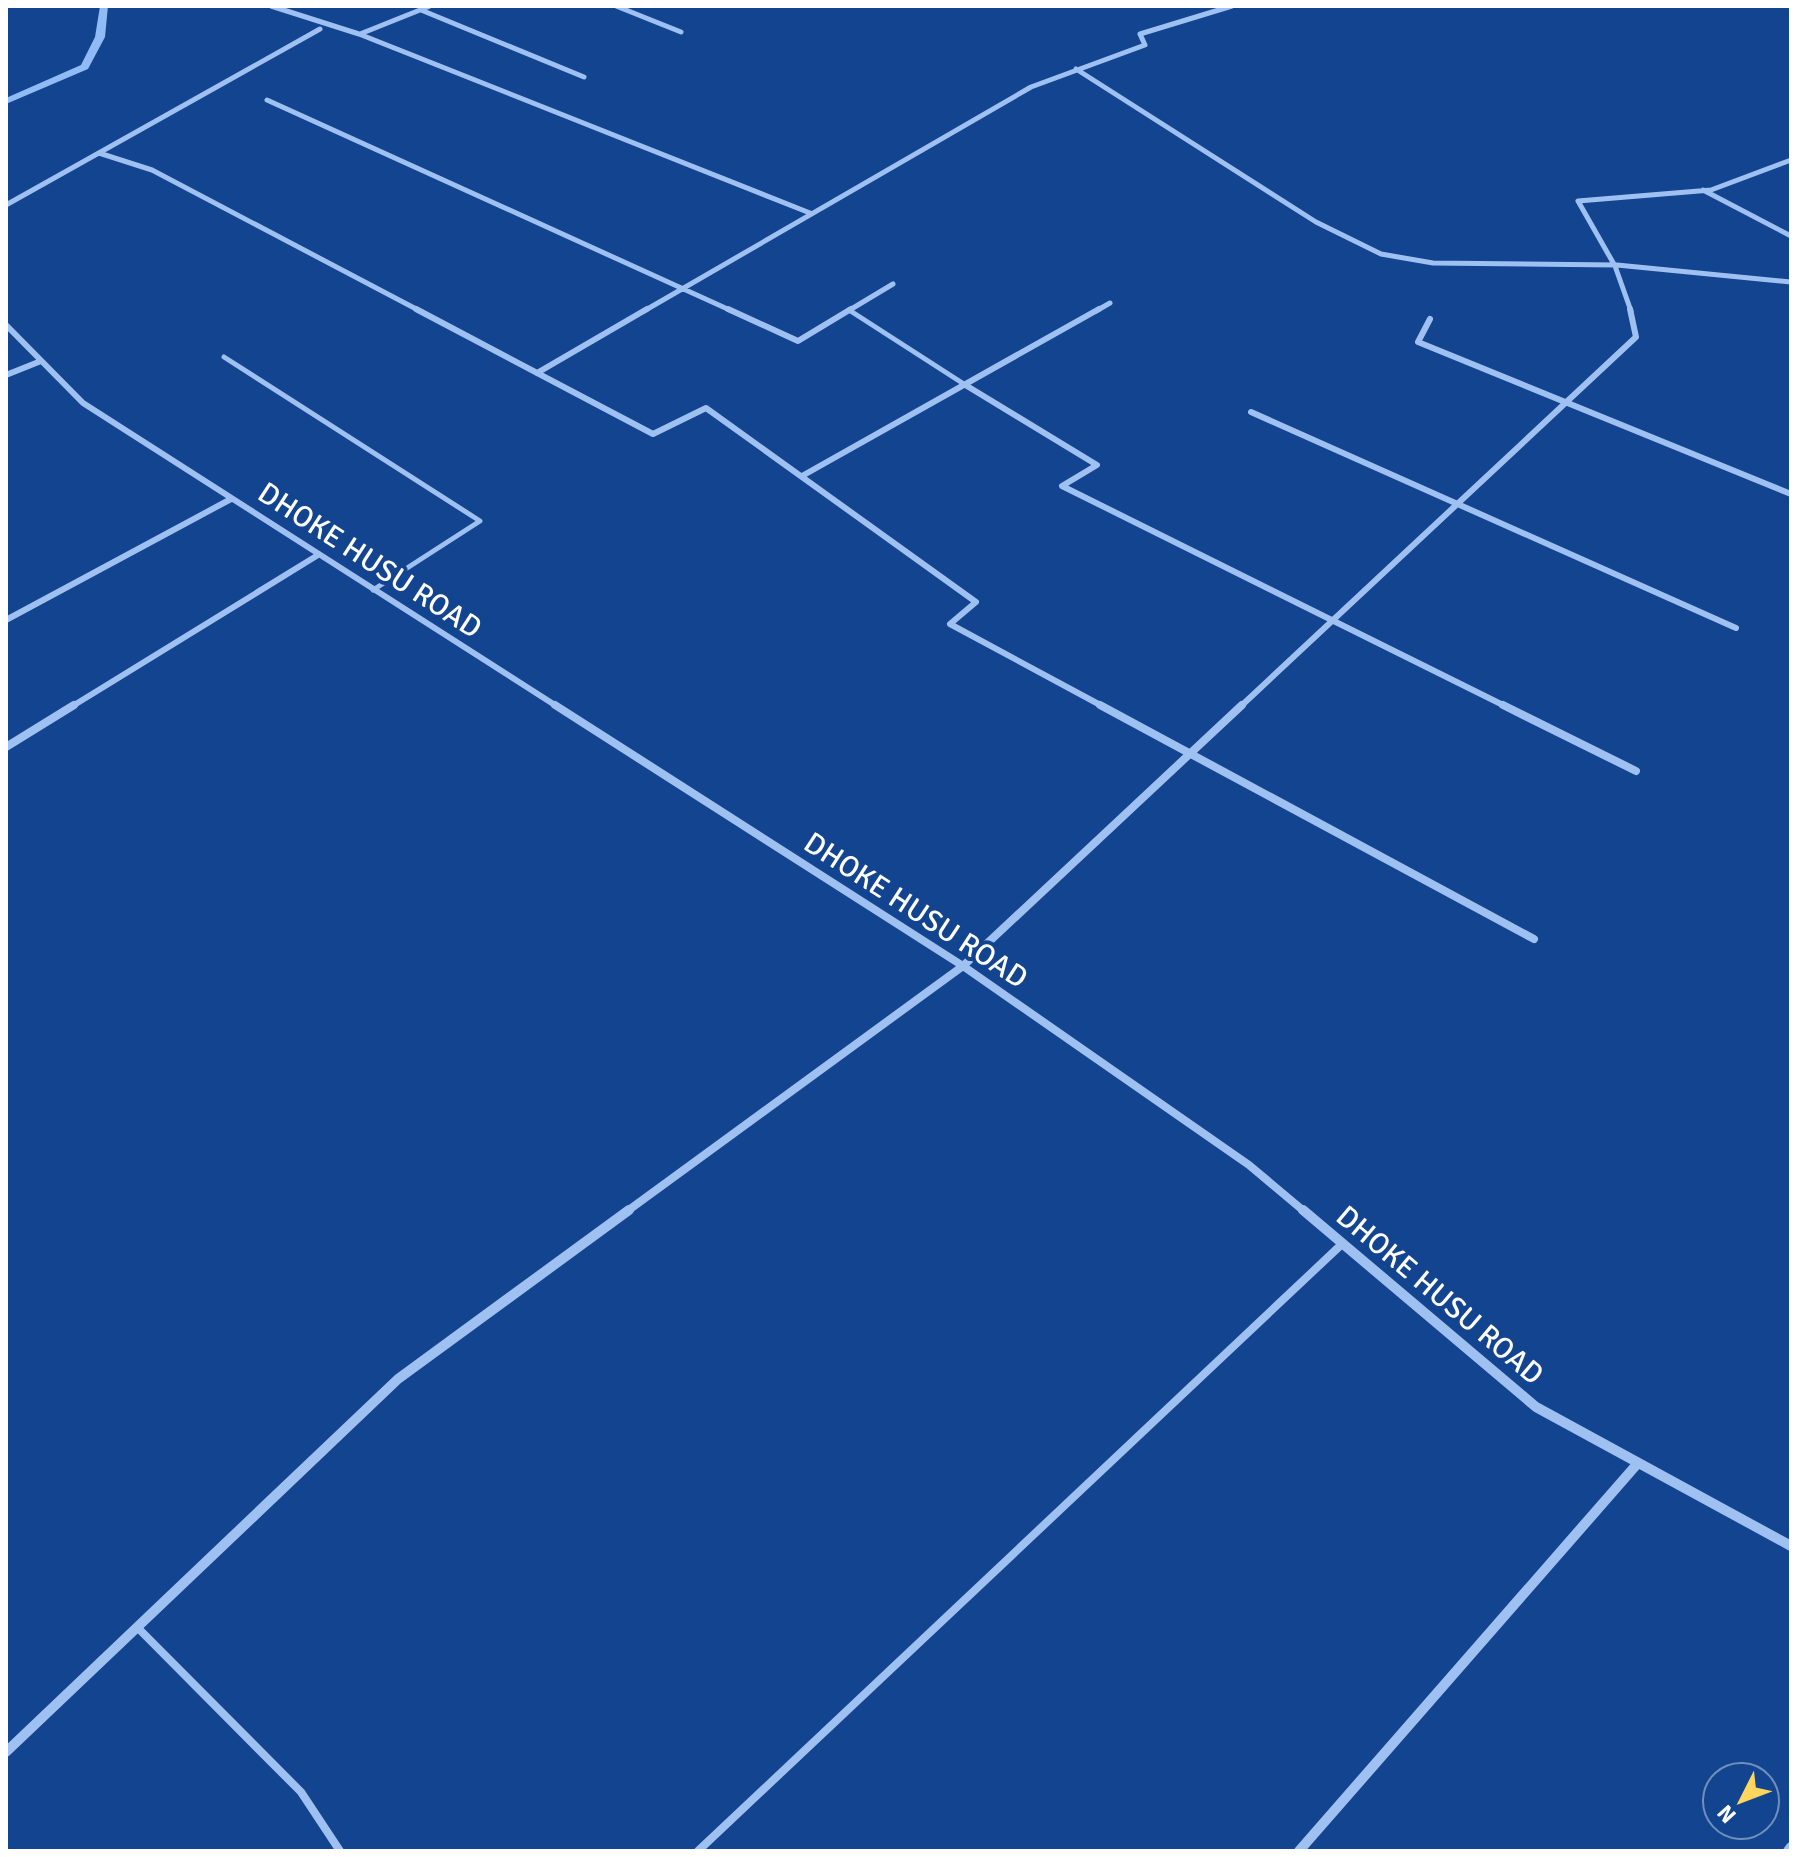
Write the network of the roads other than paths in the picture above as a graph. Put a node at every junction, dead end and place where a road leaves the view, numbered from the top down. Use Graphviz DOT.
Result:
graph roads {
  1 [pos="271,6"];
  2 [pos="430,6"];
  3 [pos="616,6"];
  4 [pos="1232,6"];
  5 [pos="421,10"];
  6 [pos="320,29"];
  7 [pos="681,32"];
  8 [pos="359,34"];
  9 [pos="1076,69"];
  10 [pos="584,77"];
  11 [pos="267,100"];
  12 [pos="99,153"];
  13 [pos="1791,160"];
  14 [pos="1703,190"];
  15 [pos="6,205"];
  16 [pos="810,213"];
  17 [pos="1791,236"];
  18 [pos="1617,265"];
  19 [pos="1791,282"];
  20 [pos="893,284"];
  21 [pos="681,288"];
  22 [pos="1110,303"];
  23 [pos="849,310"];
  24 [pos="1430,319"];
  25 [pos="6,325"];
  26 [pos="224,357"];
  27 [pos="41,361"];
  28 [pos="537,373"];
  29 [pos="6,375"];
  30 [pos="967,386"];
  31 [pos="1567,401"];
  32 [pos="1251,412"];
  33 [pos="802,476"];
  34 [pos="1791,494"];
  35 [pos="231,499"];
  36 [pos="1455,505"];
  37 [pos="318,555"];
  38 [pos="373,590"];
  39 [pos="6,620"];
  40 [pos="1332,620"];
  41 [pos="1736,628"];
  42 [pos="6,747"];
  43 [pos="1187,754"];
  44 [pos="1636,771"];
  45 [pos="1534,939"];
  46 [pos="963,966"];
  47 [pos="1342,1244"];
  48 [pos="1638,1463"];
  49 [pos="1791,1546"];
  50 [pos="137,1627"];
  51 [pos="6,1752"];
  52 [pos="340,1851"];
  53 [pos="698,1851"];
  54 [pos="1299,1851"];
  1 -- 8 [label="street"];
  2 -- 5 [label="street"];
  3 -- 7 [label="street"];
  4 -- 9 [label="street"];
  5 -- 8 [label="street"];
  5 -- 10 [label="street"];
  6 -- 12 [label="street"];
  8 -- 16 [label="street"];
  9 -- 16 [label="street"];
  9 -- 18 [label="street"];
  11 -- 21 [label="street"];
  12 -- 15 [label="street"];
  12 -- 28 [label="street"];
  13 -- 14 [label="street"];
  14 -- 17 [label="street"];
  14 -- 18 [label="street"];
  16 -- 21 [label="street"];
  18 -- 19 [label="street"];
  18 -- 31 [label="street"];
  20 -- 23 [label="street"];
  21 -- 23 [label="street"];
  21 -- 28 [label="street"];
  22 -- 30 [label="street"];
  23 -- 30 [label="lane"];
  24 -- 31 [label="street"];
  25 -- 27 [label="street, DHOKE HUSU ROAD"];
  26 -- 38 [label="lane"];
  27 -- 29 [label="street"];
  27 -- 35 [label="street, DHOKE HUSU ROAD"];
  28 -- 33 [label="street"];
  30 -- 33 [label="street"];
  30 -- 40 [label="street"];
  31 -- 34 [label="street"];
  31 -- 36 [label="street"];
  32 -- 36 [label="street"];
  33 -- 43 [label="street"];
  35 -- 37 [label="street, DHOKE HUSU ROAD"];
  35 -- 39 [label="street"];
  36 -- 40 [label="street"];
  36 -- 41 [label="street"];
  37 -- 38 [label="street, DHOKE HUSU ROAD"];
  37 -- 42 [label="street"];
  38 -- 46 [label="street, DHOKE HUSU ROAD"];
  40 -- 43 [label="street"];
  40 -- 44 [label="street"];
  43 -- 45 [label="street"];
  43 -- 46 [label="street"];
  46 -- 47 [label="street, DHOKE HUSU ROAD"];
  46 -- 50 [label="street"];
  47 -- 48 [label="street, DHOKE HUSU ROAD"];
  47 -- 53 [label="lane"];
  48 -- 49 [label="street, DHOKE HUSU ROAD"];
  48 -- 54 [label="street"];
  50 -- 51 [label="street"];
  50 -- 52 [label="lane"];
}
